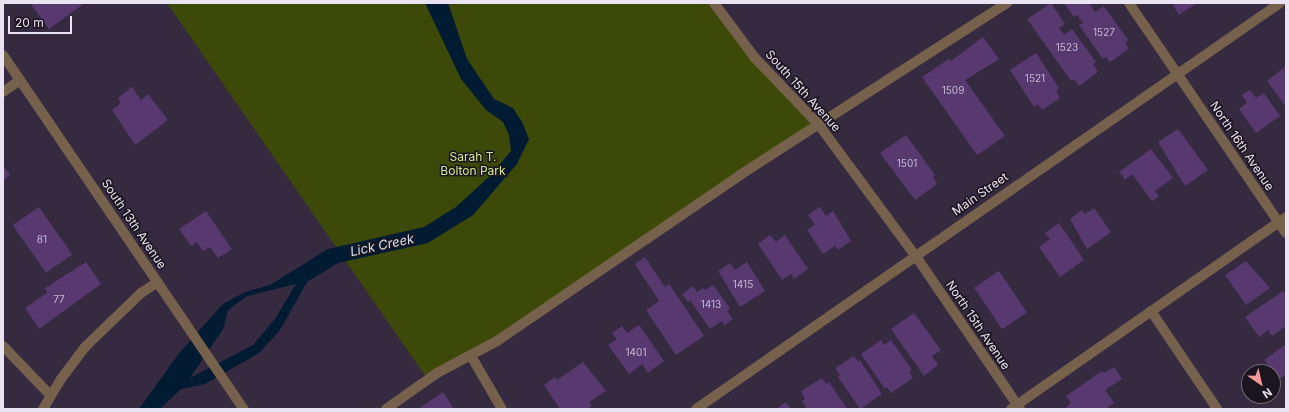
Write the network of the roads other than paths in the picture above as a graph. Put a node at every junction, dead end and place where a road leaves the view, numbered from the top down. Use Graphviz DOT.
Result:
graph roads {
  1 [pos="714,3"];
  2 [pos="1007,3"];
  3 [pos="1129,3"];
  4 [pos="1280,3"];
  5 [pos="3,55"];
  6 [pos="1177,74"];
  7 [pos="20,80"];
  8 [pos="3,92"];
  9 [pos="819,125"];
  10 [pos="1282,220"];
  11 [pos="1286,234"];
  12 [pos="915,255"];
  13 [pos="158,282"];
  14 [pos="1151,311"];
  15 [pos="3,346"];
  16 [pos="471,356"];
  17 [pos="50,395"];
  18 [pos="1016,408"];
  19 [pos="43,409"];
  20 [pos="244,409"];
  21 [pos="386,409"];
  22 [pos="502,409"];
  23 [pos="696,409"];
  24 [pos="1217,409"];
  1 -- 9 [label="street, South 15th Avenue"];
  2 -- 9 [label="street"];
  3 -- 6 [label="street, North 16th Avenue"];
  4 -- 6 [label="street, Main Street"];
  5 -- 7 [label="street, South 13th Avenue"];
  6 -- 10 [label="street, North 16th Avenue"];
  6 -- 12 [label="street, Main Street"];
  7 -- 8 [label="street"];
  7 -- 13 [label="street, South 13th Avenue"];
  9 -- 12 [label="street, South 15th Avenue"];
  9 -- 16 [label="street"];
  10 -- 11 [label="street, North 16th Avenue"];
  10 -- 14 [label="street"];
  12 -- 18 [label="street, North 15th Avenue"];
  12 -- 23 [label="street, Main Street"];
  13 -- 17 [label="street"];
  13 -- 20 [label="street, South 13th Avenue"];
  14 -- 18 [label="street"];
  14 -- 24 [label="street"];
  15 -- 17 [label="street"];
  16 -- 21 [label="street"];
  16 -- 22 [label="street"];
  17 -- 19 [label="street"];
}
